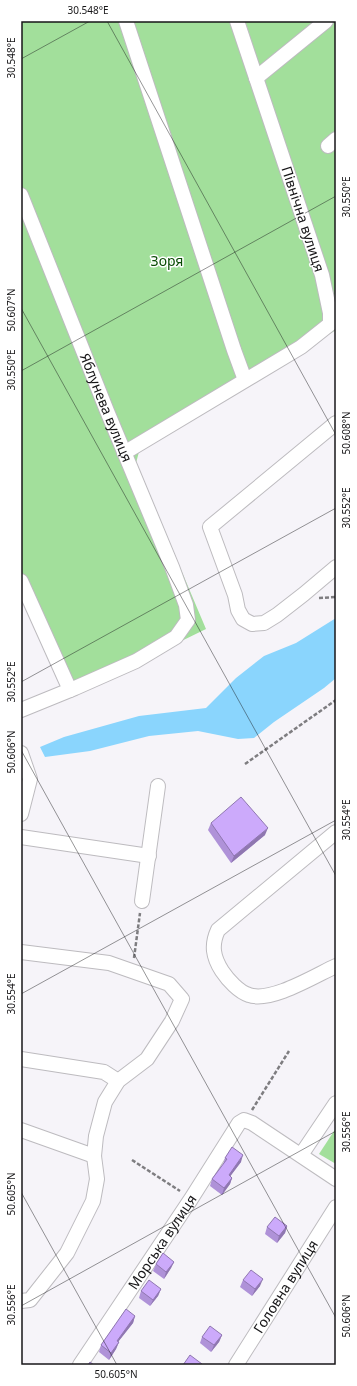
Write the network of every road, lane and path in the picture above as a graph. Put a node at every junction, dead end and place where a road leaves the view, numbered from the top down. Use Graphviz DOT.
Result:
graph roads {
  1 [pos="126,21"];
  2 [pos="237,21"];
  3 [pos="326,21"];
  4 [pos="256,78"];
  5 [pos="21,196"];
  6 [pos="245,380"];
  7 [pos="336,423"];
  8 [pos="124,453"];
  9 [pos="336,567"];
  10 [pos="21,581"];
  11 [pos="70,690"];
  12 [pos="336,700"];
  13 [pos="21,710"];
  14 [pos="21,753"];
  15 [pos="245,764"];
  16 [pos="158,786"];
  17 [pos="21,814"];
  18 [pos="336,832"];
  19 [pos="21,837"];
  20 [pos="149,856"];
  21 [pos="142,901"];
  22 [pos="21,952"];
  23 [pos="336,966"];
  24 [pos="132,971"];
  25 [pos="289,1051"];
  26 [pos="21,1059"];
  27 [pos="118,1081"];
  28 [pos="336,1103"];
  29 [pos="244,1120"];
  30 [pos="21,1130"];
  31 [pos="301,1155"];
  32 [pos="94,1156"];
  33 [pos="132,1160"];
  34 [pos="336,1179"];
  35 [pos="191,1199"];
  36 [pos="336,1207"];
  37 [pos="25,1300"];
  38 [pos="80,1365"];
  39 [pos="236,1365"];
  1 -- 6 [label="street"];
  2 -- 4 [label="street, Північна вулиця"];
  3 -- 4 [label="street"];
  4 -- 6 [label="street, Північна вулиця"];
  5 -- 8 [label="street, Яблунева вулиця"];
  6 -- 8 [label="street, Північна вулиця"];
  7 -- 9 [label="street"];
  8 -- 11 [label="street, Яблунева вулиця"];
  10 -- 11 [label="street"];
  11 -- 13 [label="street"];
  12 -- 15 [label="path"];
  14 -- 17 [label="street"];
  16 -- 20 [label="street"];
  18 -- 23 [label="street"];
  19 -- 20 [label="street"];
  20 -- 21 [label="street"];
  21 -- 24 [label="path"];
  22 -- 24 [label="street"];
  24 -- 27 [label="street"];
  25 -- 29 [label="path"];
  26 -- 27 [label="street"];
  27 -- 32 [label="street"];
  28 -- 31 [label="street"];
  29 -- 31 [label="street"];
  29 -- 35 [label="street, Морська вулиця"];
  30 -- 32 [label="street"];
  31 -- 34 [label="street"];
  32 -- 37 [label="street"];
  33 -- 35 [label="path"];
  35 -- 38 [label="street, Морська вулиця"];
  36 -- 39 [label="street, Головна вулиця"];
}
